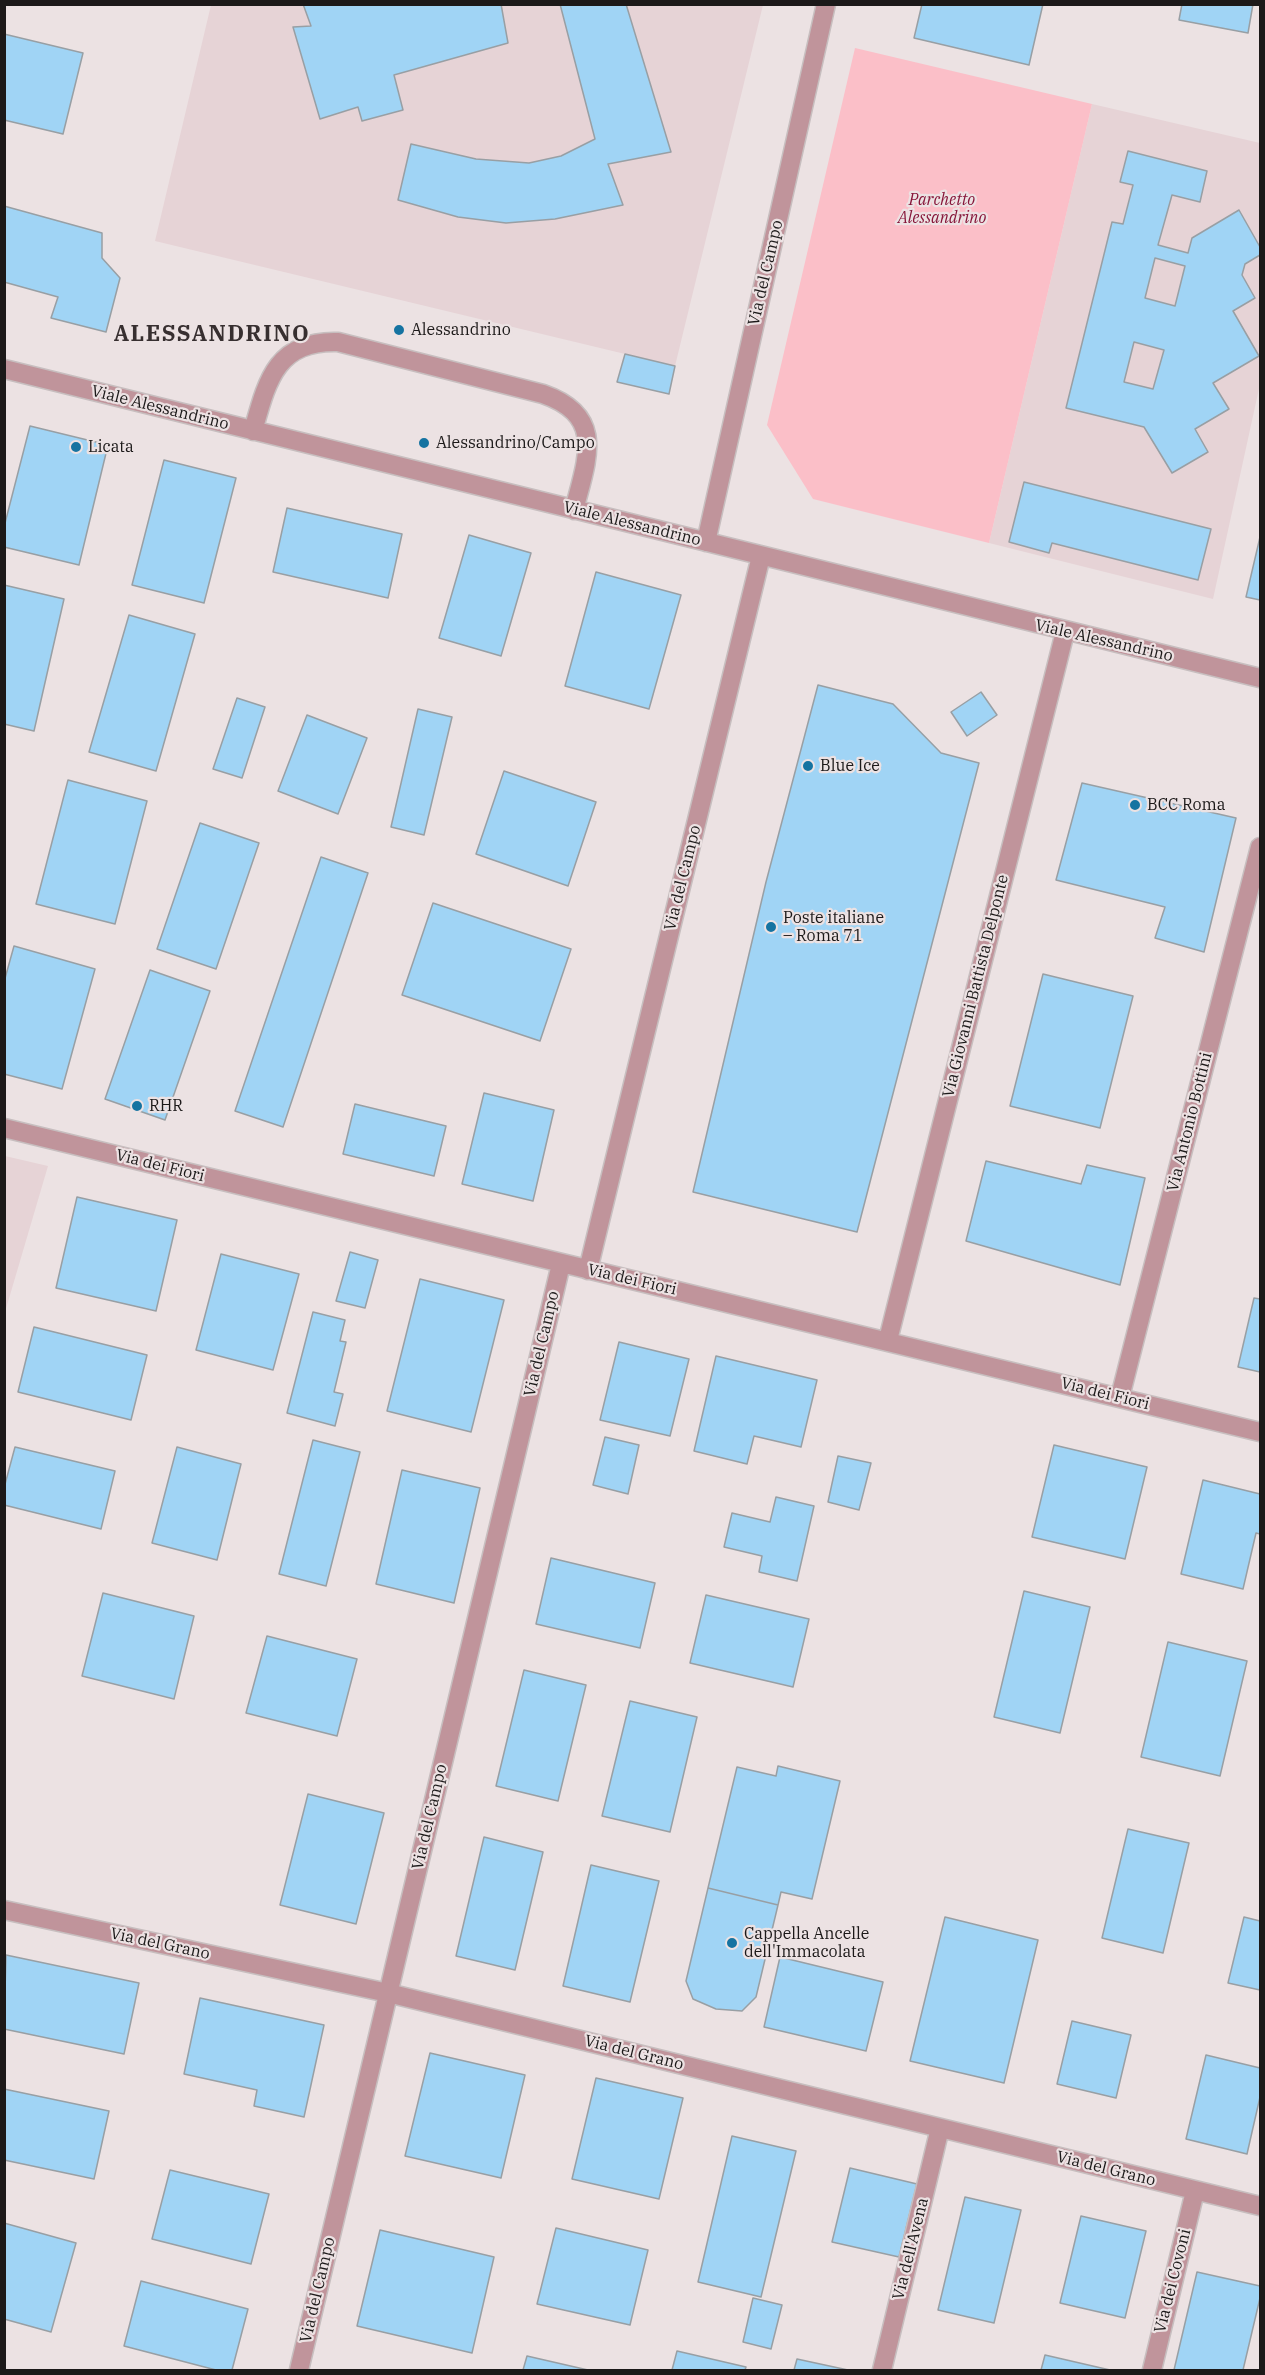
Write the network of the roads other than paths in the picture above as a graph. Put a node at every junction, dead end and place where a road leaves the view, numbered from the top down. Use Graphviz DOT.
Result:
graph roads {
  1 [pos="826,4"];
  2 [pos="4,369"];
  3 [pos="253,431"];
  4 [pos="574,510"];
  5 [pos="706,542"];
  6 [pos="760,556"];
  7 [pos="1065,632"];
  8 [pos="1260,678"];
  9 [pos="1260,847"];
  10 [pos="4,1128"];
  11 [pos="561,1264"];
  12 [pos="588,1270"];
  13 [pos="888,1340"];
  14 [pos="1120,1397"];
  15 [pos="1260,1432"];
  16 [pos="4,1910"];
  17 [pos="388,1993"];
  18 [pos="940,2128"];
  19 [pos="1195,2191"];
  20 [pos="1260,2206"];
  21 [pos="299,2370"];
  22 [pos="882,2370"];
  23 [pos="1152,2370"];
  1 -- 5 [label="street, Via del Campo"];
  2 -- 3 [label="street, Viale Alessandrino"];
  3 -- 4 [label="street, Viale Alessandrino"];
  3 -- 4 [label="street"];
  4 -- 5 [label="street, Viale Alessandrino"];
  5 -- 6 [label="street, Viale Alessandrino"];
  6 -- 7 [label="street, Viale Alessandrino"];
  6 -- 12 [label="street, Via del Campo"];
  7 -- 8 [label="street, Viale Alessandrino"];
  7 -- 13 [label="street, Via Giovanni Battista Delponte"];
  9 -- 14 [label="street, Via Antonio Bottini"];
  10 -- 11 [label="street, Via dei Fiori"];
  11 -- 12 [label="street, Via dei Fiori"];
  11 -- 17 [label="street, Via del Campo"];
  12 -- 13 [label="street, Via dei Fiori"];
  13 -- 14 [label="street, Via dei Fiori"];
  14 -- 15 [label="street, Via dei Fiori"];
  16 -- 17 [label="street, Via del Grano"];
  17 -- 18 [label="street, Via del Grano"];
  17 -- 21 [label="street, Via del Campo"];
  18 -- 19 [label="street, Via del Grano"];
  18 -- 22 [label="street, Via dell'Avena"];
  19 -- 20 [label="street, Via del Grano"];
  19 -- 23 [label="street, Via dei Covoni"];
}
